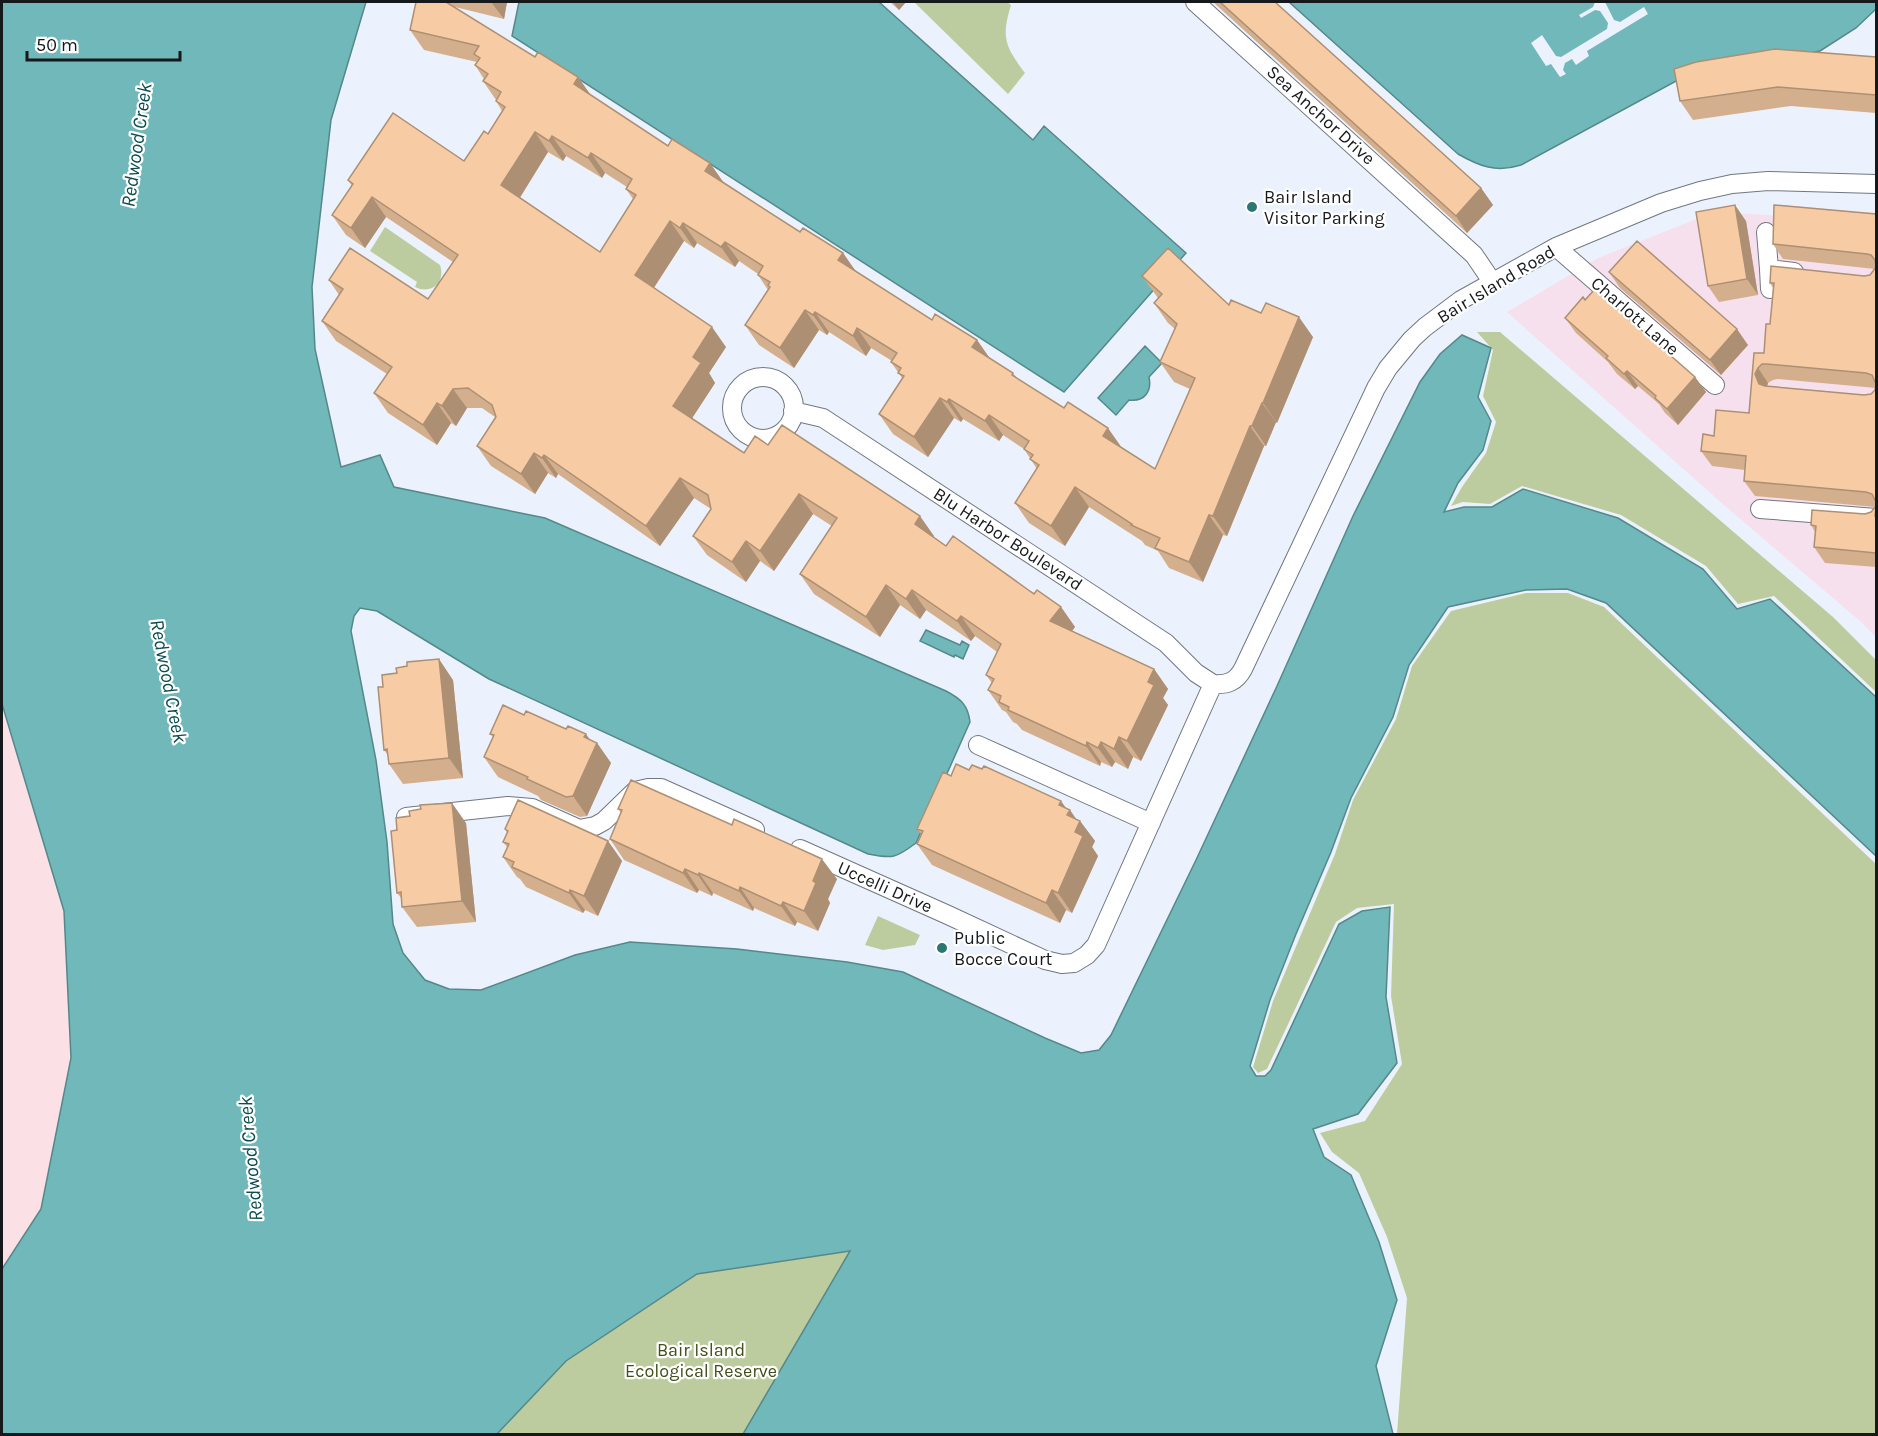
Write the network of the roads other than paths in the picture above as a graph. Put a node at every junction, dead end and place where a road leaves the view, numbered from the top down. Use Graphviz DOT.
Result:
graph roads {
  1 [pos="1195,2"];
  2 [pos="1876,184"];
  3 [pos="1766,232"];
  4 [pos="1556,247"];
  5 [pos="1769,269"];
  6 [pos="1812,274"];
  7 [pos="1494,283"];
  8 [pos="1770,289"];
  9 [pos="1715,385"];
  10 [pos="793,411"];
  11 [pos="1760,509"];
  12 [pos="1876,518"];
  13 [pos="1213,684"];
  14 [pos="978,745"];
  15 [pos="406,816"];
  16 [pos="1151,823"];
  1 -- 7 [label="street, Sea Anchor Drive"];
  2 -- 4 [label="street, Bair Island Road"];
  3 -- 5 [label="street"];
  4 -- 7 [label="street, Bair Island Road"];
  4 -- 9 [label="street, Charlott Lane"];
  5 -- 6 [label="street"];
  5 -- 8 [label="street"];
  7 -- 13 [label="street, Bair Island Road"];
  10 -- 13 [label="street, Blu Harbor Boulevard"];
  11 -- 12 [label="street"];
  13 -- 16 [label="street, Uccelli Drive"];
  14 -- 16 [label="street"];
  15 -- 16 [label="street, Uccelli Drive"];
}
